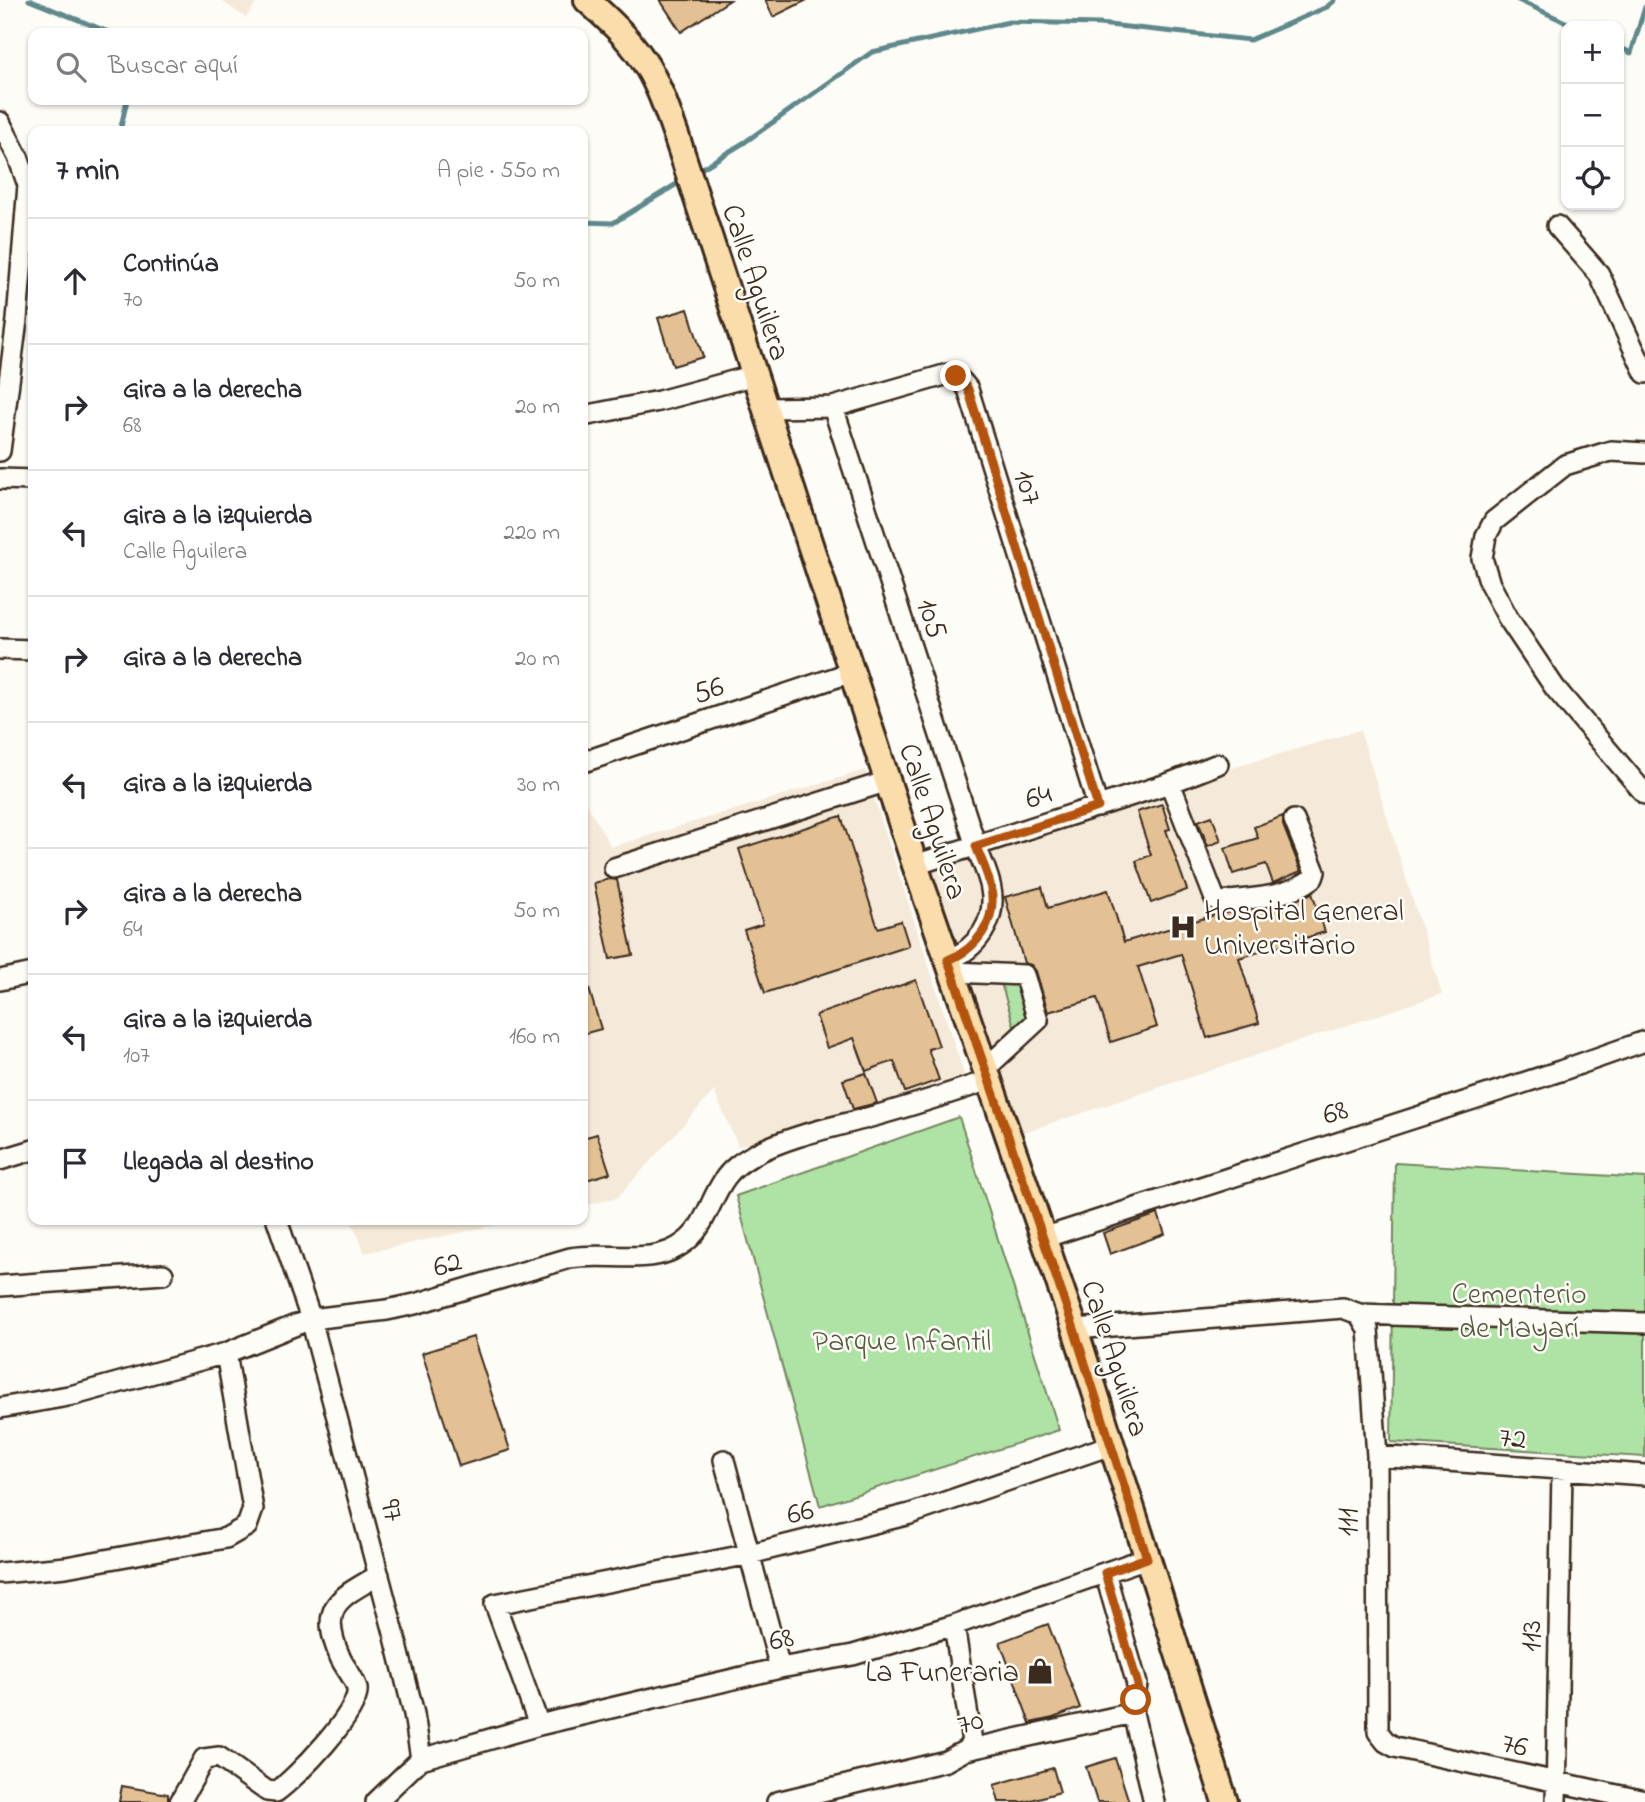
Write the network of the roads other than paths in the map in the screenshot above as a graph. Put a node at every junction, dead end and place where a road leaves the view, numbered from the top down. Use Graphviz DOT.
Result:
graph roads {
  1 [pos="587,0"];
  2 [pos="0,122"];
  3 [pos="28,182"];
  4 [pos="28,196"];
  5 [pos="1557,226"];
  6 [pos="1645,373"];
  7 [pos="755,375"];
  8 [pos="833,407"];
  9 [pos="765,408"];
  10 [pos="588,415"];
  11 [pos="0,451"];
  12 [pos="1645,453"];
  13 [pos="0,478"];
  14 [pos="28,480"];
  15 [pos="0,649"];
  16 [pos="28,650"];
  17 [pos="852,672"];
  18 [pos="588,760"];
  19 [pos="1218,764"];
  20 [pos="888,781"];
  21 [pos="1170,783"];
  22 [pos="1645,794"];
  23 [pos="1098,807"];
  24 [pos="1294,820"];
  25 [pos="976,846"];
  26 [pos="915,866"];
  27 [pos="614,868"];
  28 [pos="950,966"];
  29 [pos="28,974"];
  30 [pos="0,980"];
  31 [pos="1645,1041"];
  32 [pos="987,1074"];
  33 [pos="28,1152"];
  34 [pos="0,1160"];
  35 [pos="279,1225"];
  36 [pos="1043,1238"];
  37 [pos="163,1273"];
  38 [pos="0,1286"];
  39 [pos="1359,1314"];
  40 [pos="311,1319"];
  41 [pos="1645,1323"];
  42 [pos="1074,1329"];
  43 [pos="226,1353"];
  44 [pos="0,1408"];
  45 [pos="1111,1445"];
  46 [pos="1377,1456"];
  47 [pos="724,1460"];
  48 [pos="1562,1471"];
  49 [pos="1645,1475"];
  50 [pos="750,1554"];
  51 [pos="1147,1558"];
  52 [pos="0,1573"];
  53 [pos="1105,1573"];
  54 [pos="379,1575"];
  55 [pos="954,1625"];
  56 [pos="780,1668"];
  57 [pos="1133,1713"];
  58 [pos="539,1726"];
  59 [pos="1378,1732"];
  60 [pos="966,1750"];
  61 [pos="421,1759"];
  62 [pos="1557,1793"];
  63 [pos="808,1798"];
  64 [pos="1645,1801"];
  65 [pos="180,1802"];
  66 [pos="376,1802"];
  67 [pos="776,1802"];
  68 [pos="1154,1802"];
  69 [pos="1225,1802"];
  1 -- 7 [label="main road, Calle Aguilera"];
  2 -- 3 [label="street"];
  4 -- 11 [label="street"];
  5 -- 6 [label="street"];
  7 -- 9 [label="main road, Calle Aguilera"];
  7 -- 10 [label="street"];
  8 -- 9 [label="street, 107"];
  8 -- 23 [label="street, 107"];
  8 -- 25 [label="street, 105"];
  9 -- 17 [label="main road, Calle Aguilera"];
  12 -- 22 [label="street"];
  13 -- 14 [label="street"];
  15 -- 16 [label="street"];
  17 -- 18 [label="street, 56"];
  17 -- 20 [label="main road, Calle Aguilera"];
  19 -- 21 [label="street, 64"];
  20 -- 26 [label="main road, Calle Aguilera"];
  20 -- 27 [label="street"];
  21 -- 23 [label="street, 64"];
  21 -- 24 [label="street"];
  23 -- 25 [label="street, 64"];
  25 -- 26 [label="street, 64"];
  25 -- 28 [label="street, 105"];
  26 -- 28 [label="main road, Calle Aguilera"];
  28 -- 32 [label="main road, Calle Aguilera"];
  28 -- 32 [label="street"];
  29 -- 30 [label="street"];
  31 -- 36 [label="street, 68"];
  32 -- 36 [label="main road, Calle Aguilera"];
  32 -- 40 [label="street, 62"];
  33 -- 34 [label="street"];
  35 -- 40 [label="street, 97"];
  36 -- 42 [label="main road, Calle Aguilera"];
  37 -- 38 [label="street"];
  39 -- 41 [label="street"];
  39 -- 42 [label="street"];
  39 -- 46 [label="street, 111"];
  40 -- 43 [label="street, 62"];
  40 -- 54 [label="street, 97"];
  42 -- 45 [label="main road, Calle Aguilera"];
  43 -- 44 [label="street, 62"];
  43 -- 52 [label="street"];
  45 -- 50 [label="street, 66"];
  45 -- 51 [label="main road, Calle Aguilera"];
  46 -- 48 [label="street, 72"];
  46 -- 59 [label="street, 111"];
  47 -- 50 [label="street"];
  48 -- 49 [label="street, 72"];
  48 -- 62 [label="street, 113"];
  50 -- 56 [label="street"];
  50 -- 58 [label="street, 66"];
  51 -- 53 [label="street, 68"];
  51 -- 69 [label="main road, Calle Aguilera"];
  53 -- 55 [label="street, 68"];
  53 -- 57 [label="street"];
  54 -- 61 [label="street, 97"];
  54 -- 65 [label="street"];
  55 -- 56 [label="street, 68"];
  55 -- 60 [label="street"];
  56 -- 58 [label="street, 68"];
  57 -- 60 [label="street, 70"];
  57 -- 68 [label="street"];
  58 -- 61 [label="street, 68"];
  59 -- 62 [label="street, 76"];
  60 -- 63 [label="street, 70"];
  61 -- 66 [label="street"];
  62 -- 64 [label="street, 76"];
  63 -- 67 [label="street, 70"];
}
